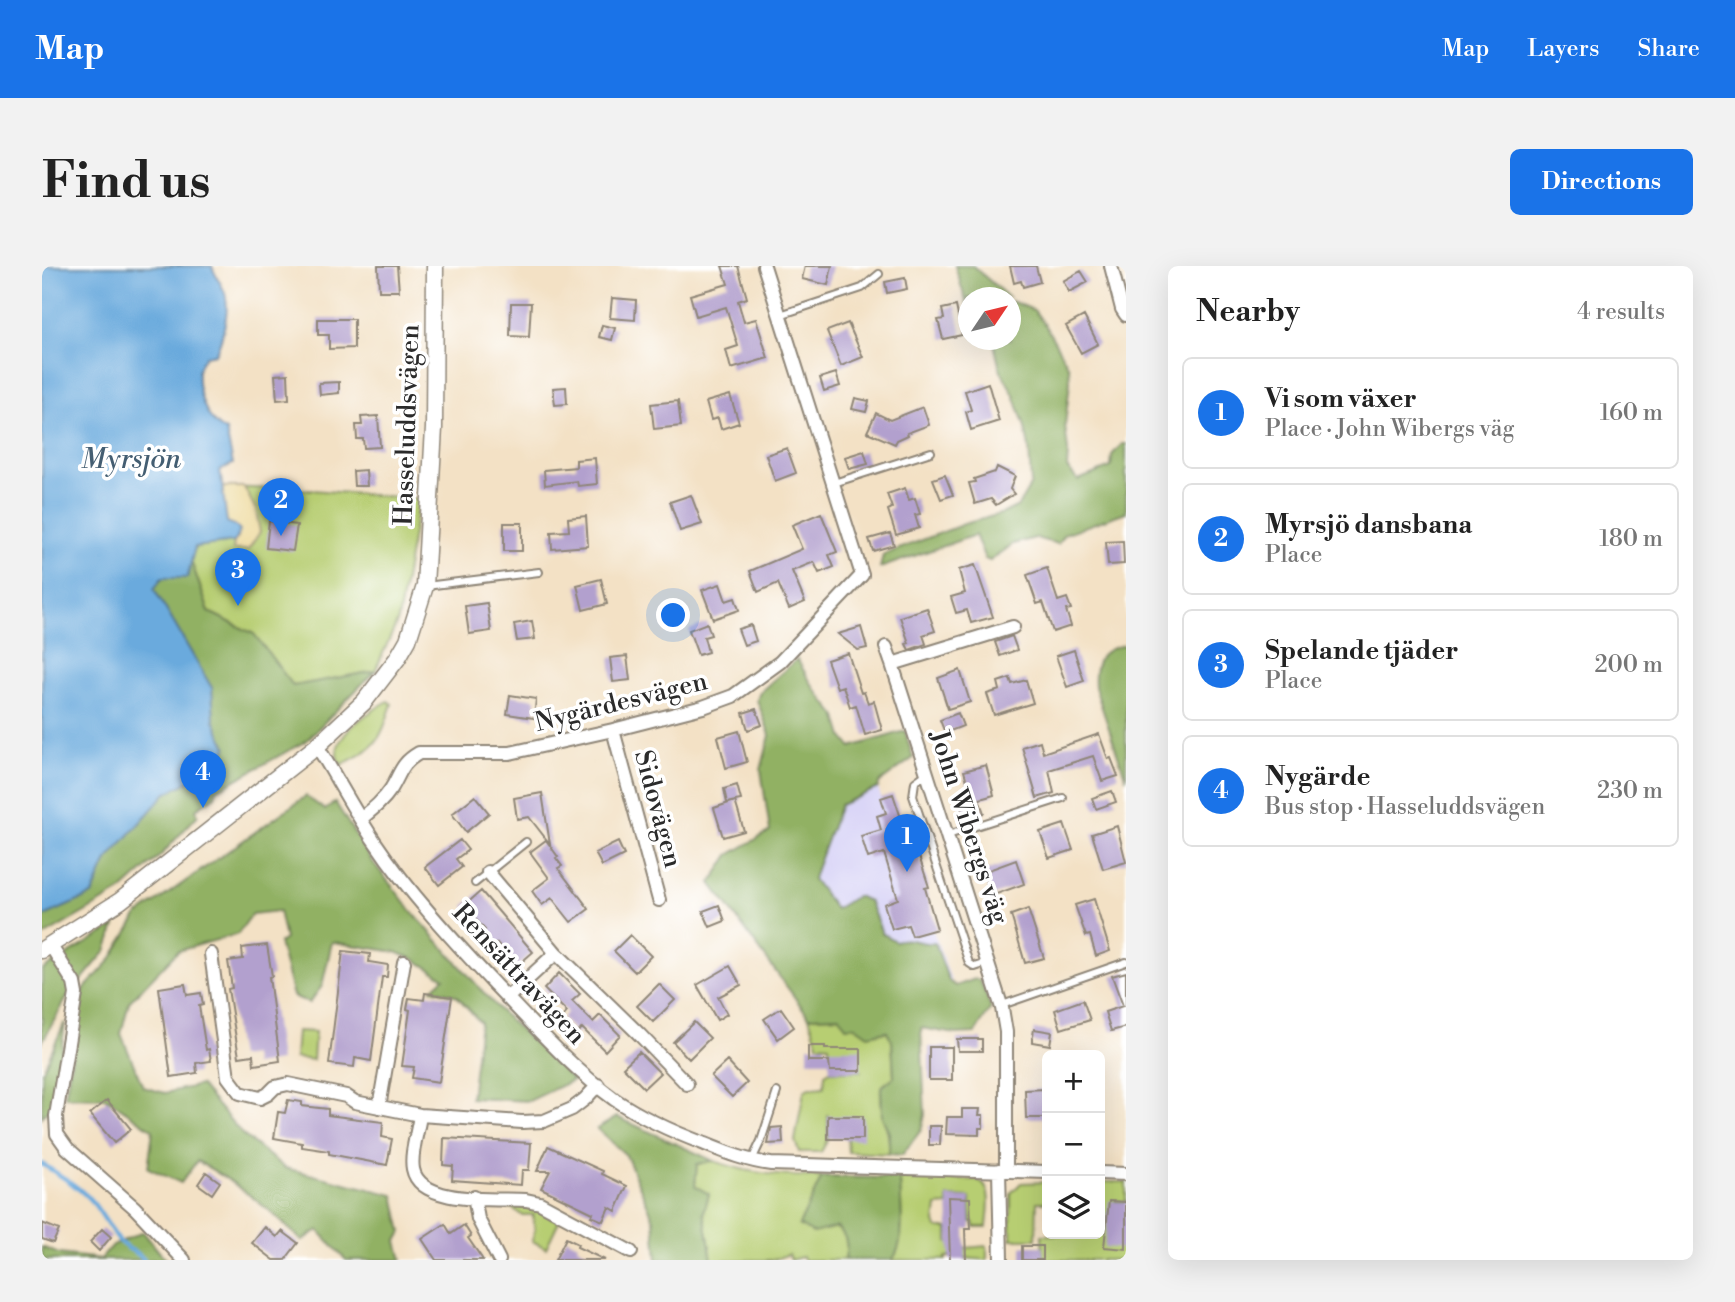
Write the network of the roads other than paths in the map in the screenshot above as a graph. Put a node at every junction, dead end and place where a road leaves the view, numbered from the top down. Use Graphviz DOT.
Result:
graph roads {
  1 [pos="435,266"];
  2 [pos="764,266"];
  3 [pos="1111,266"];
  4 [pos="879,274"];
  5 [pos="780,315"];
  6 [pos="1126,315"];
  7 [pos="931,452"];
  8 [pos="834,483"];
  9 [pos="539,572"];
  10 [pos="425,586"];
  11 [pos="1013,627"];
  12 [pos="887,647"];
  13 [pos="892,664"];
  14 [pos="613,730"];
  15 [pos="317,746"];
  16 [pos="928,773"];
  17 [pos="1063,798"];
  18 [pos="362,818"];
  19 [pos="950,841"];
  20 [pos="526,842"];
  21 [pos="932,852"];
  22 [pos="488,872"];
  23 [pos="475,883"];
  24 [pos="659,900"];
  25 [pos="47,948"];
  26 [pos="556,953"];
  27 [pos="211,954"];
  28 [pos="404,962"];
  29 [pos="989,962"];
  30 [pos="1126,962"];
  31 [pos="508,998"];
  32 [pos="1002,1005"];
  33 [pos="687,1084"];
  34 [pos="598,1085"];
  35 [pos="777,1092"];
  36 [pos="379,1107"];
  37 [pos="420,1115"];
  38 [pos="751,1162"];
  39 [pos="1002,1170"];
  40 [pos="1042,1172"];
  41 [pos="1105,1173"];
  42 [pos="1126,1174"];
  43 [pos="474,1198"];
  44 [pos="632,1252"];
  45 [pos="184,1260"];
  46 [pos="499,1260"];
  47 [pos="1001,1260"];
  1 -- 10 [label="street, Hasseluddsvägen"];
  2 -- 5 [label="street, Nygärdesvägen"];
  3 -- 6 [label="street"];
  4 -- 5 [label="lane"];
  5 -- 8 [label="street, Nygärdesvägen"];
  7 -- 8 [label="lane"];
  8 -- 14 [label="street, Nygärdesvägen"];
  9 -- 10 [label="lane"];
  10 -- 15 [label="street, Hasseluddsvägen"];
  11 -- 13 [label="street"];
  12 -- 13 [label="street, John Wibergs väg"];
  13 -- 16 [label="street, John Wibergs väg"];
  14 -- 18 [label="street, Nygärdesvägen"];
  14 -- 24 [label="street, Sidovägen"];
  15 -- 18 [label="street, Rensättravägen"];
  15 -- 25 [label="street, Hasseluddsvägen"];
  16 -- 19 [label="street, John Wibergs väg"];
  16 -- 21 [label="lane"];
  17 -- 19 [label="lane"];
  18 -- 31 [label="street, Rensättravägen"];
  19 -- 21 [label="lane"];
  19 -- 29 [label="street, John Wibergs väg"];
  20 -- 22 [label="lane"];
  21 -- 29 [label="lane"];
  22 -- 23 [label="lane"];
  22 -- 26 [label="street"];
  25 -- 45 [label="street"];
  26 -- 31 [label="street"];
  26 -- 33 [label="street"];
  27 -- 36 [label="street"];
  28 -- 36 [label="street"];
  29 -- 32 [label="street, John Wibergs väg"];
  30 -- 32 [label="lane"];
  31 -- 34 [label="street, Rensättravägen"];
  32 -- 39 [label="street, John Wibergs väg"];
  34 -- 37 [label="street"];
  34 -- 38 [label="street, Rensättravägen"];
  35 -- 38 [label="lane"];
  36 -- 37 [label="street"];
  37 -- 43 [label="street"];
  38 -- 39 [label="street, Rensättravägen"];
  39 -- 40 [label="street, Rensättravägen"];
  39 -- 47 [label="street, John Wibergs väg"];
  41 -- 42 [label="street"];
  43 -- 44 [label="street"];
  43 -- 46 [label="street"];
}
